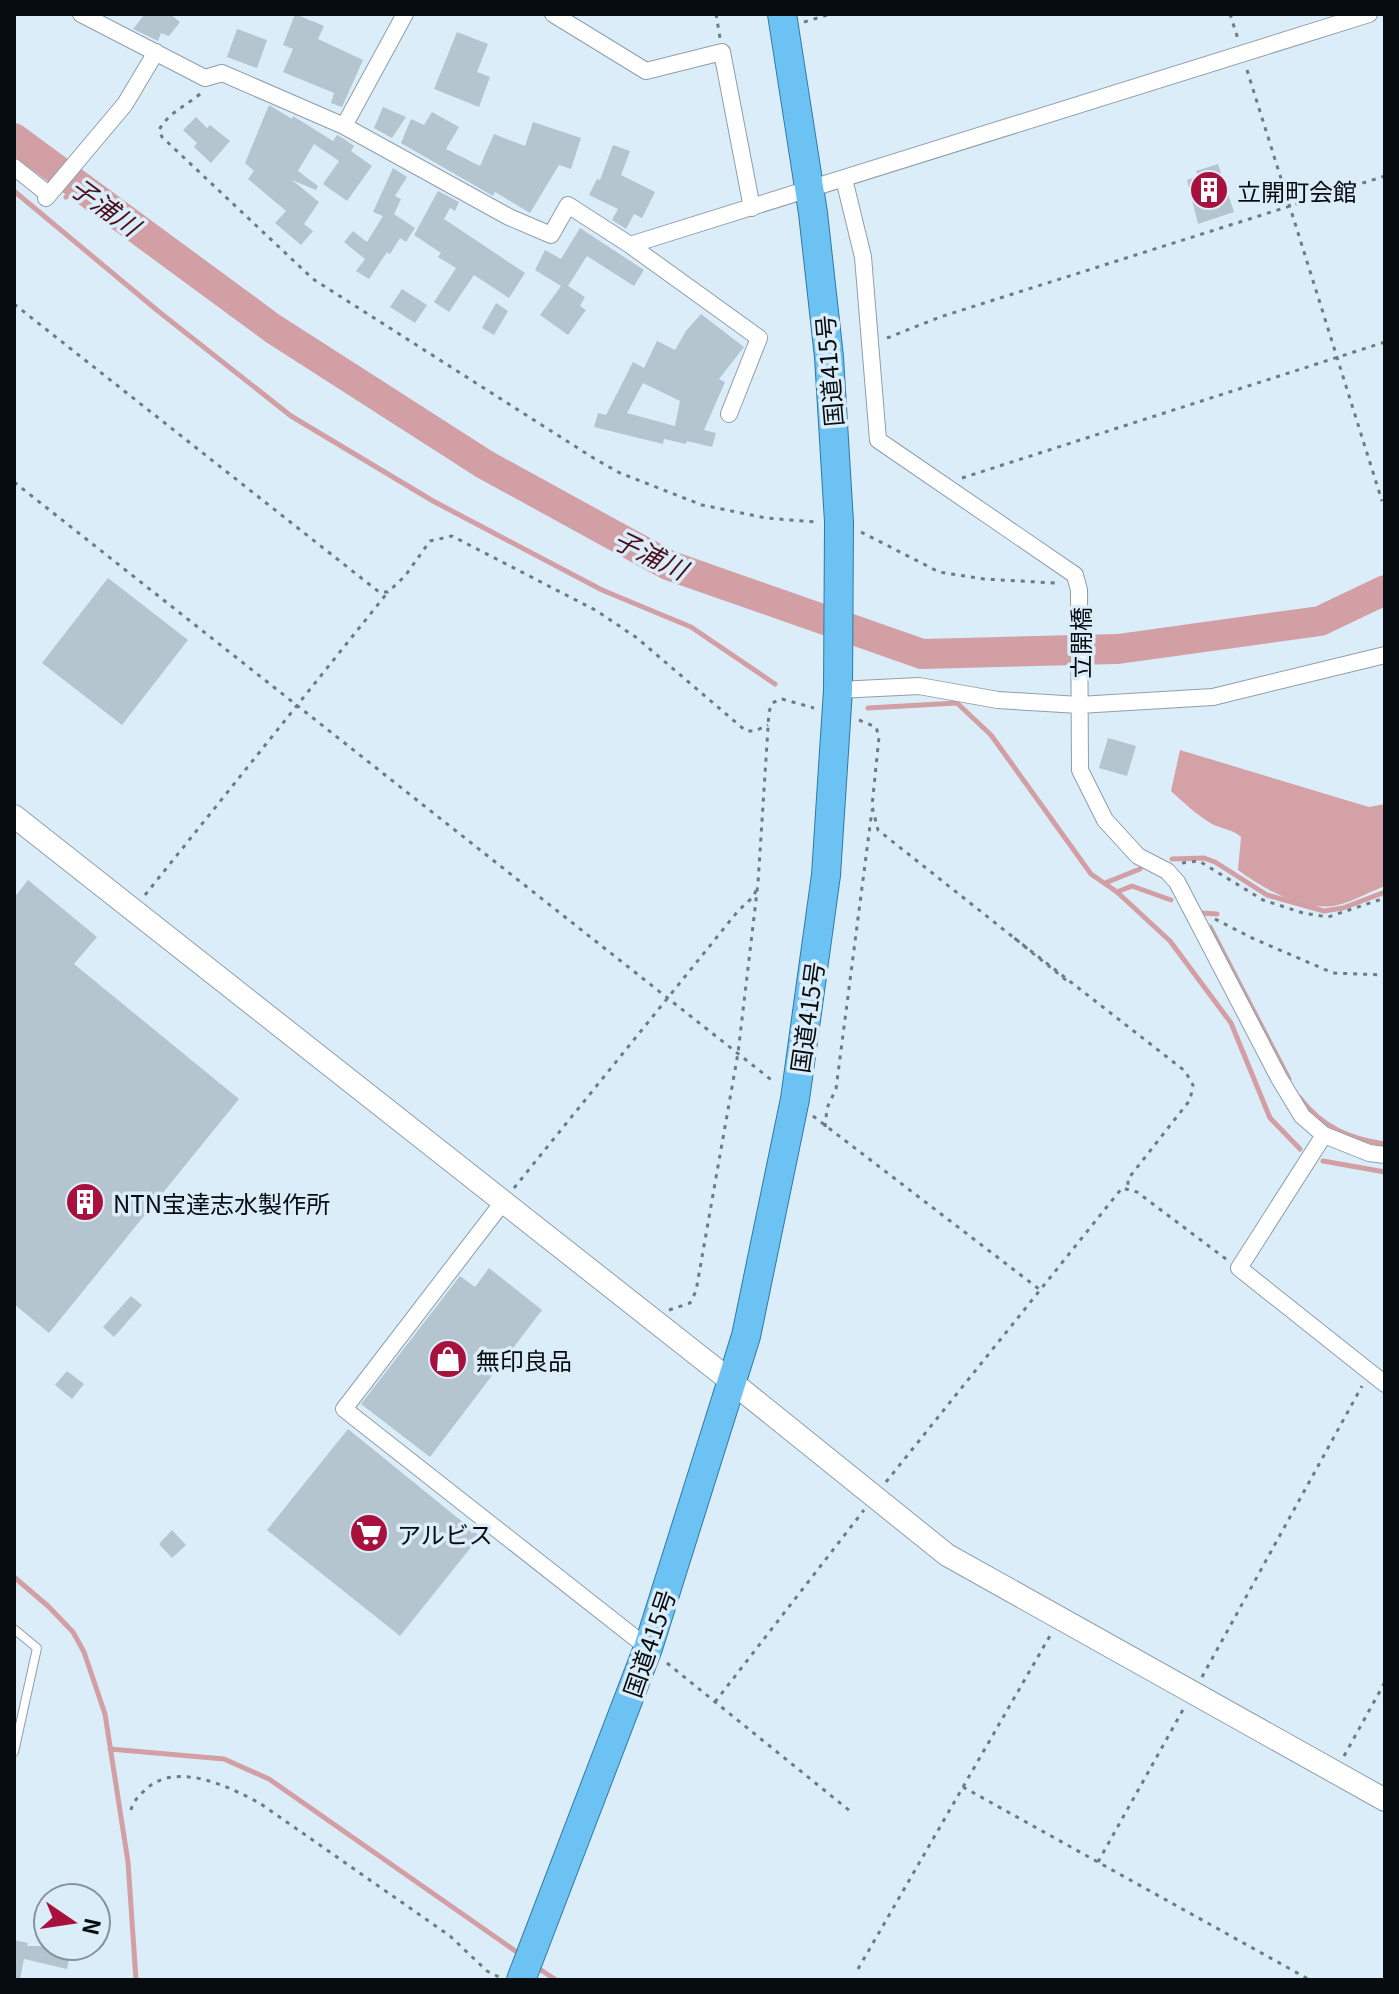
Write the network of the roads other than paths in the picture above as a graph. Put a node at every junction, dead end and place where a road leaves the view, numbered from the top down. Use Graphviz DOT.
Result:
graph roads {
  1 [pos="81,14"];
  2 [pos="405,14"];
  3 [pos="553,14"];
  4 [pos="1369,14"];
  5 [pos="104,20"];
  6 [pos="784,21"];
  7 [pos="156,52"];
  8 [pos="344,126"];
  9 [pos="14,167"];
  10 [pos="844,179"];
  11 [pos="811,190"];
  12 [pos="752,208"];
  13 [pos="630,245"];
  14 [pos="729,414"];
  15 [pos="1385,655"];
  16 [pos="833,690"];
  17 [pos="1078,701"];
  18 [pos="14,816"];
  19 [pos="1324,1135"];
  20 [pos="1385,1155"];
  21 [pos="503,1202"];
  22 [pos="732,1382"];
  23 [pos="1385,1384"];
  24 [pos="14,1629"];
  25 [pos="648,1648"];
  26 [pos="14,1752"];
  27 [pos="1385,1800"];
  28 [pos="521,1980"];
  1 -- 5 [label="street"];
  2 -- 8 [label="street"];
  3 -- 12 [label="street"];
  4 -- 10 [label="street"];
  5 -- 7 [label="street"];
  6 -- 11 [label="highway, 国道415号"];
  7 -- 8 [label="street"];
  7 -- 9 [label="street"];
  8 -- 13 [label="street"];
  10 -- 11 [label="street"];
  10 -- 17 [label="street, 立開橋"];
  11 -- 12 [label="street"];
  11 -- 16 [label="highway, 国道415号"];
  12 -- 13 [label="street"];
  13 -- 14 [label="street"];
  15 -- 17 [label="street"];
  16 -- 17 [label="street"];
  16 -- 22 [label="highway, 国道415号"];
  17 -- 19 [label="street, 立開橋"];
  18 -- 21 [label="street"];
  19 -- 20 [label="street"];
  19 -- 23 [label="street"];
  21 -- 22 [label="street"];
  21 -- 25 [label="street"];
  22 -- 25 [label="highway, 国道415号"];
  22 -- 27 [label="street"];
  24 -- 26 [label="lane"];
  25 -- 28 [label="highway, 国道415号"];
}
